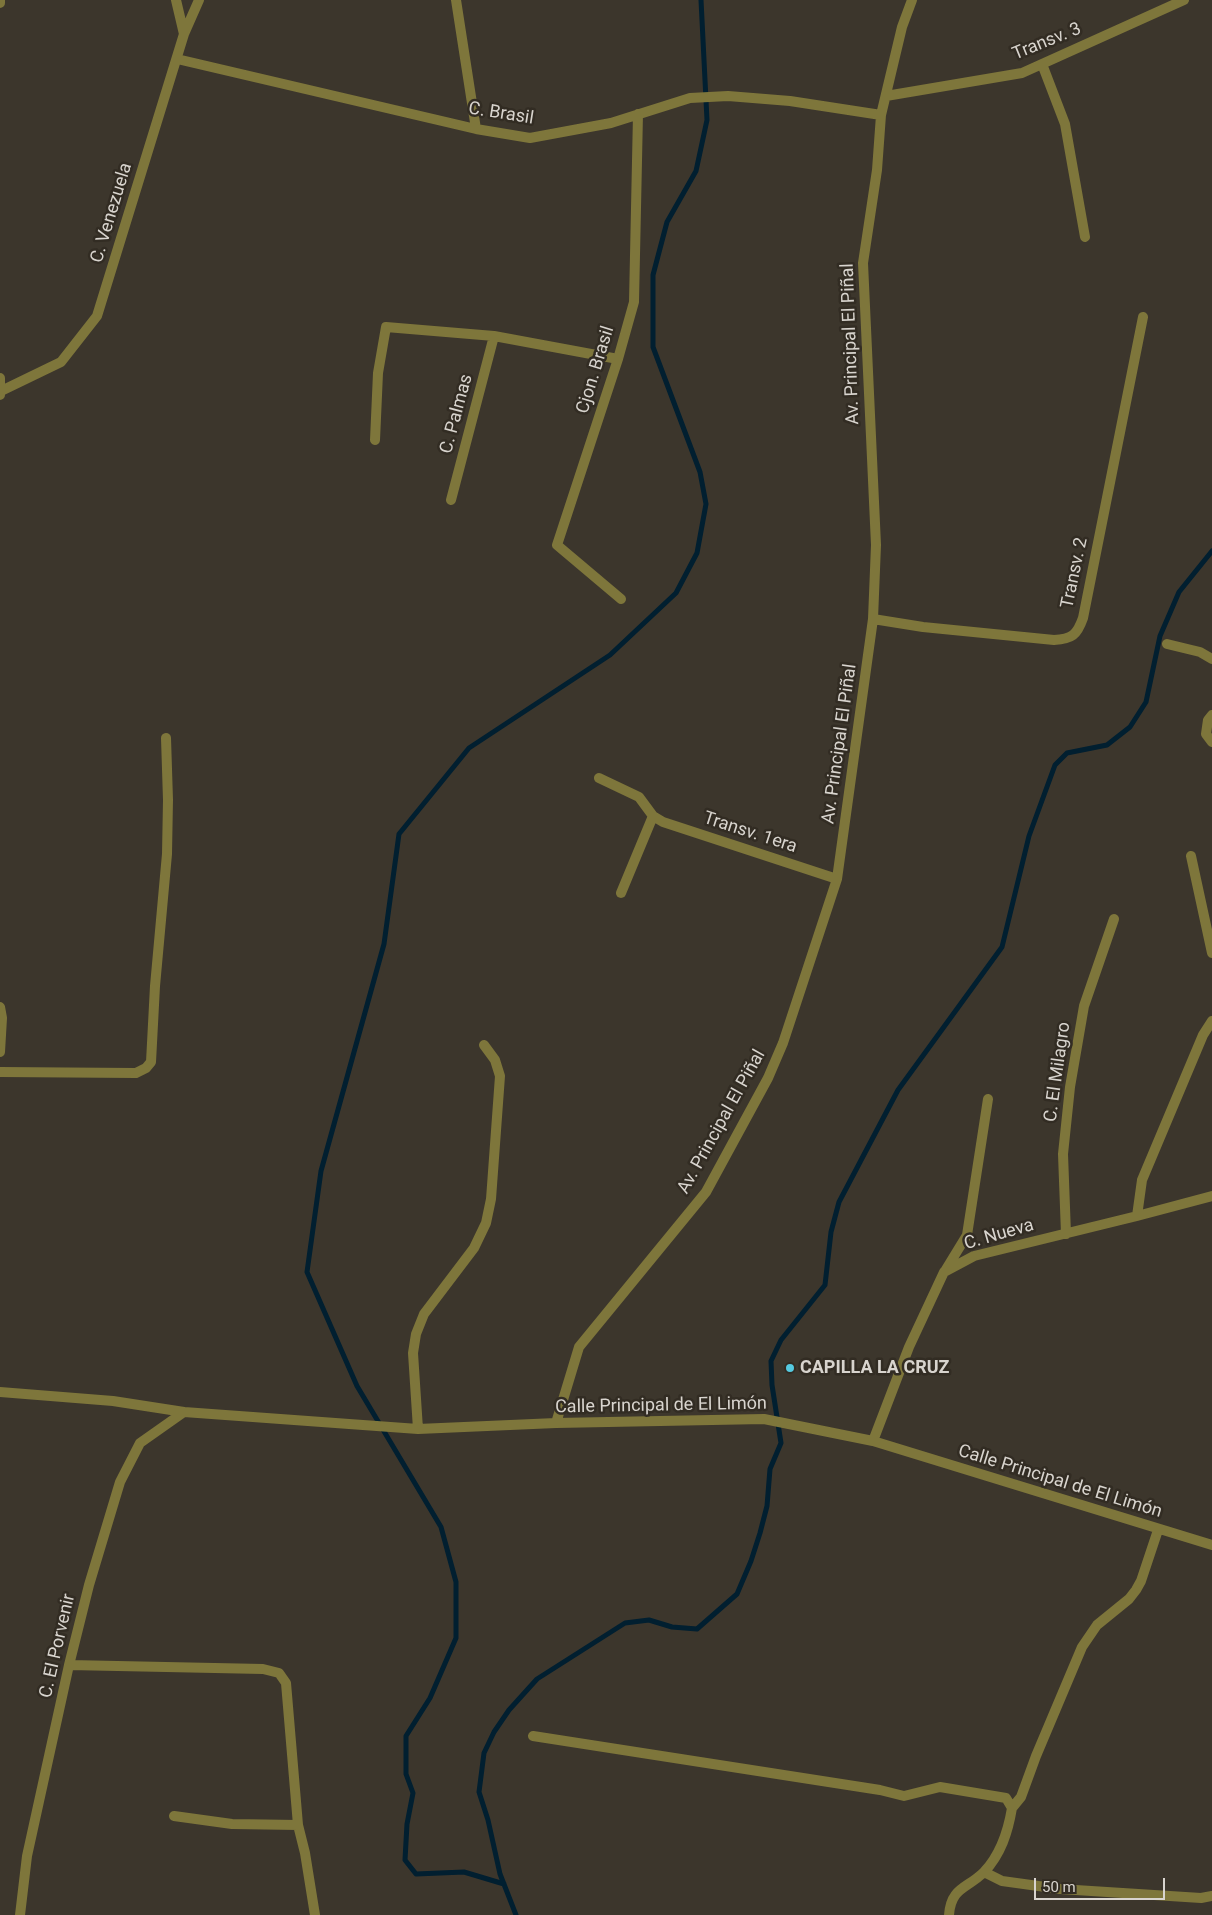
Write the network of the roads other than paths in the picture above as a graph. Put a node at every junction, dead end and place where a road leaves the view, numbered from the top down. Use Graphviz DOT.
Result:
graph roads {
  1 [pos="176,0"];
  2 [pos="199,0"];
  3 [pos="456,0"];
  4 [pos="912,0"];
  5 [pos="1184,0"];
  6 [pos="184,34"];
  7 [pos="177,60"];
  8 [pos="1042,64"];
  9 [pos="886,96"];
  10 [pos="638,114"];
  11 [pos="880,114"];
  12 [pos="476,129"];
  13 [pos="1085,238"];
  14 [pos="1143,317"];
  15 [pos="494,336"];
  16 [pos="618,358"];
  17 [pos="0,378"];
  18 [pos="0,391"];
  19 [pos="0,396"];
  20 [pos="375,440"];
  21 [pos="451,500"];
  22 [pos="621,599"];
  23 [pos="873,619"];
  24 [pos="1167,644"];
  25 [pos="1212,659"];
  26 [pos="1212,715"];
  27 [pos="166,738"];
  28 [pos="1212,742"];
  29 [pos="599,778"];
  30 [pos="653,816"];
  31 [pos="1191,856"];
  32 [pos="837,879"];
  33 [pos="621,893"];
  34 [pos="1114,919"];
  35 [pos="1212,953"];
  36 [pos="0,1007"];
  37 [pos="1212,1021"];
  38 [pos="484,1045"];
  39 [pos="0,1052"];
  40 [pos="0,1072"];
  41 [pos="988,1099"];
  42 [pos="1212,1196"];
  43 [pos="1137,1216"];
  44 [pos="1066,1234"];
  45 [pos="944,1272"];
  46 [pos="0,1392"];
  47 [pos="184,1412"];
  48 [pos="556,1423"];
  49 [pos="418,1429"];
  50 [pos="873,1441"];
  51 [pos="1158,1530"];
  52 [pos="1212,1545"];
  53 [pos="69,1665"];
  54 [pos="534,1736"];
  55 [pos="1012,1808"];
  56 [pos="174,1816"];
  57 [pos="298,1825"];
  58 [pos="984,1872"];
  59 [pos="1212,1896"];
  60 [pos="20,1915"];
  61 [pos="315,1915"];
  62 [pos="949,1915"];
  1 -- 6 [label="street"];
  2 -- 6 [label="street, C. Venezuela"];
  3 -- 12 [label="street"];
  4 -- 9 [label="street, Av. Principal El Piñal"];
  5 -- 8 [label="street, Transv. 3"];
  6 -- 7 [label="street, C. Venezuela"];
  7 -- 12 [label="street, C. Brasil"];
  7 -- 18 [label="street, C. Venezuela"];
  8 -- 9 [label="street, Transv. 3"];
  8 -- 13 [label="street"];
  9 -- 11 [label="street, Av. Principal El Piñal"];
  10 -- 11 [label="street, C. Brasil"];
  10 -- 12 [label="street, C. Brasil"];
  10 -- 16 [label="street, Cjon. Brasil"];
  11 -- 23 [label="street, Av. Principal El Piñal"];
  14 -- 23 [label="street, Transv. 2"];
  15 -- 16 [label="street"];
  15 -- 20 [label="street"];
  15 -- 21 [label="street, C. Palmas"];
  16 -- 22 [label="street, Cjon. Brasil"];
  17 -- 18 [label="street"];
  18 -- 19 [label="street"];
  23 -- 32 [label="street, Av. Principal El Piñal"];
  24 -- 25 [label="street"];
  26 -- 28 [label="street"];
  27 -- 40 [label="street"];
  29 -- 30 [label="street"];
  30 -- 32 [label="street, Transv. 1era"];
  30 -- 33 [label="street"];
  31 -- 35 [label="street"];
  32 -- 48 [label="street, Av. Principal El Piñal"];
  34 -- 44 [label="street, C. El Milagro"];
  36 -- 39 [label="street"];
  37 -- 43 [label="street"];
  38 -- 49 [label="street"];
  41 -- 45 [label="street"];
  42 -- 43 [label="street, C. Nueva"];
  43 -- 44 [label="street, C. Nueva"];
  44 -- 45 [label="street, C. Nueva"];
  45 -- 50 [label="street"];
  46 -- 47 [label="street, Calle Principal de El Limón"];
  47 -- 49 [label="street, Calle Principal de El Limón"];
  47 -- 53 [label="street, C. El Porvenir"];
  48 -- 49 [label="street, Calle Principal de El Limón"];
  48 -- 50 [label="street, Calle Principal de El Limón"];
  50 -- 51 [label="street, Calle Principal de El Limón"];
  51 -- 52 [label="street, Calle Principal de El Limón"];
  51 -- 55 [label="street"];
  53 -- 57 [label="street"];
  53 -- 60 [label="street, C. El Porvenir"];
  54 -- 55 [label="street"];
  55 -- 58 [label="street"];
  56 -- 57 [label="street"];
  57 -- 61 [label="street"];
  58 -- 59 [label="street"];
  58 -- 62 [label="street"];
}
